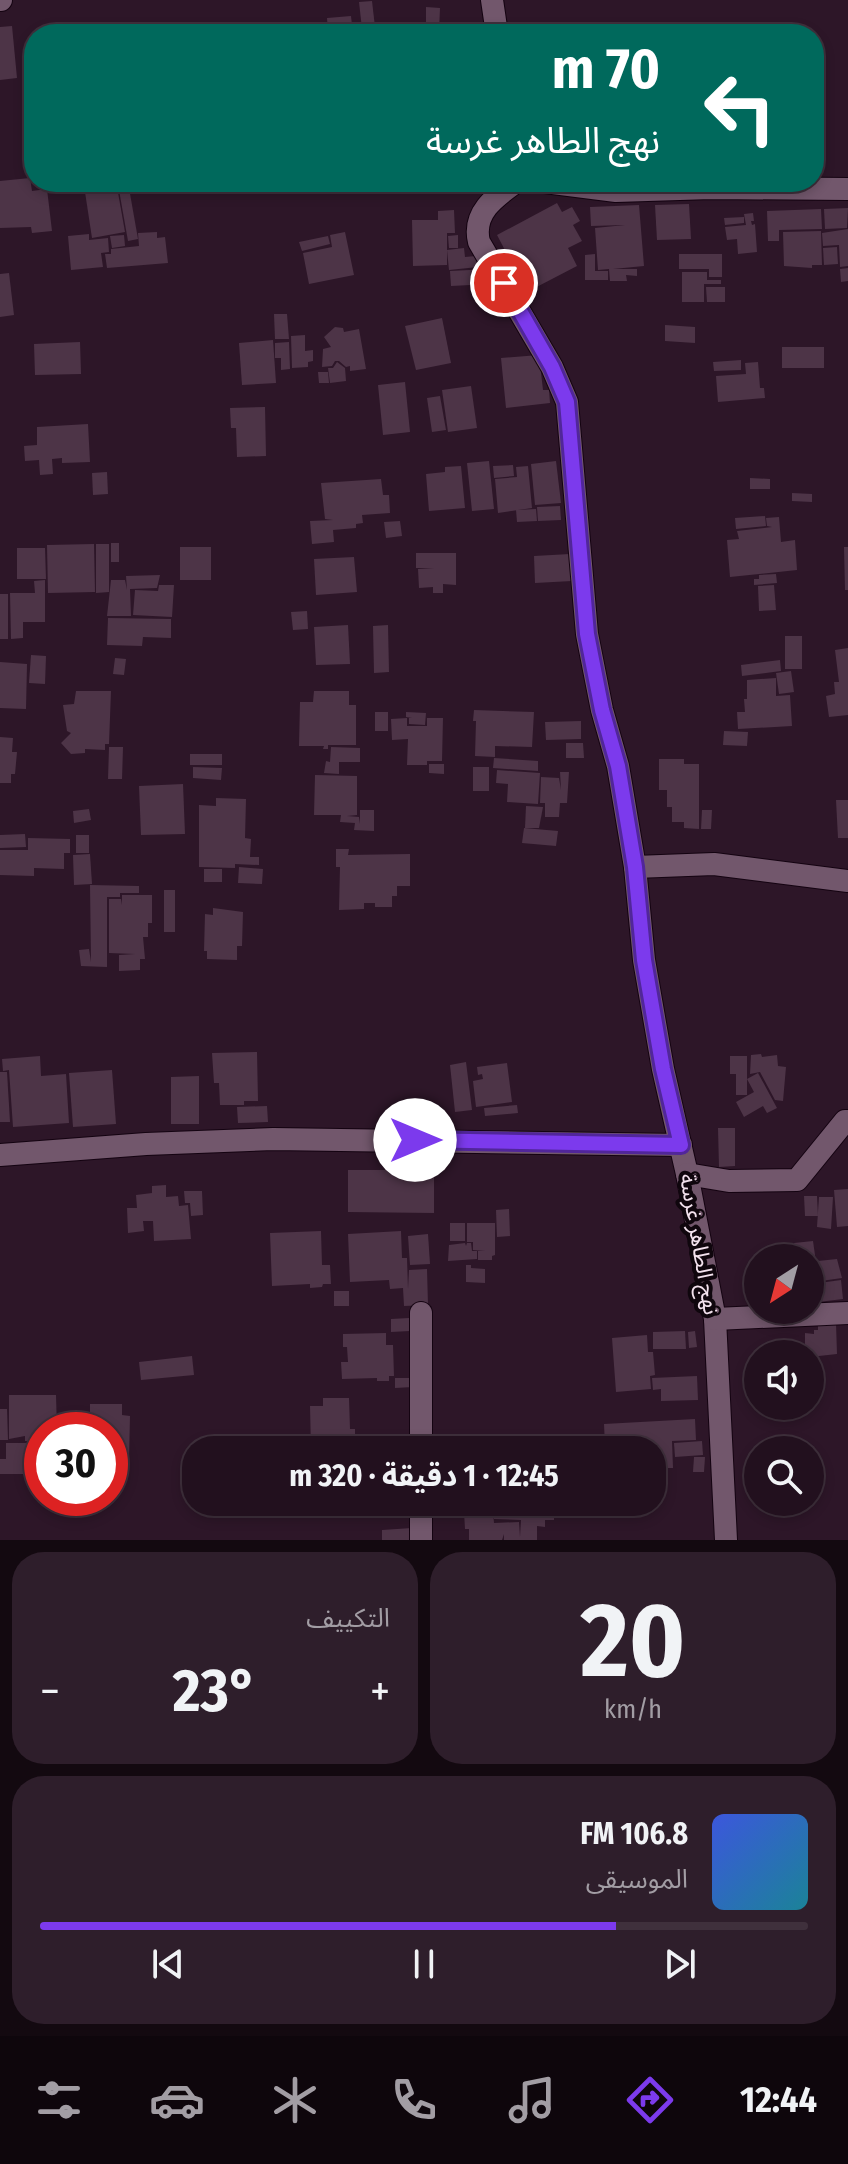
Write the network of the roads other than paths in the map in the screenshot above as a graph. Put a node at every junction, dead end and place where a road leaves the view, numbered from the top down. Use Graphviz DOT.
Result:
graph roads {
  1 [pos="492,0"];
  2 [pos="496,24"];
  3 [pos="824,189"];
  4 [pos="848,189"];
  5 [pos="502,192"];
  6 [pos="635,867"];
  7 [pos="848,881"];
  8 [pos="848,1121"];
  9 [pos="681,1145"];
  10 [pos="0,1155"];
  11 [pos="687,1174"];
  12 [pos="421,1313"];
  13 [pos="848,1313"];
  14 [pos="715,1319"];
  15 [pos="421,1436"];
  16 [pos="421,1516"];
  17 [pos="421,1540"];
  18 [pos="726,1540"];
  1 -- 2 [label="street"];
  3 -- 4 [label="street"];
  5 -- 6 [label="street, نهج الطاهر غرسة"];
  6 -- 7 [label="street"];
  6 -- 9 [label="street, نهج الطاهر غرسة"];
  8 -- 11 [label="street"];
  9 -- 10 [label="street"];
  9 -- 11 [label="street, نهج الطاهر غرسة"];
  11 -- 14 [label="street, نهج الطاهر غرسة"];
  12 -- 15 [label="street"];
  13 -- 14 [label="street"];
  14 -- 18 [label="street, نهج الطاهر غرسة"];
  16 -- 17 [label="street"];
}
